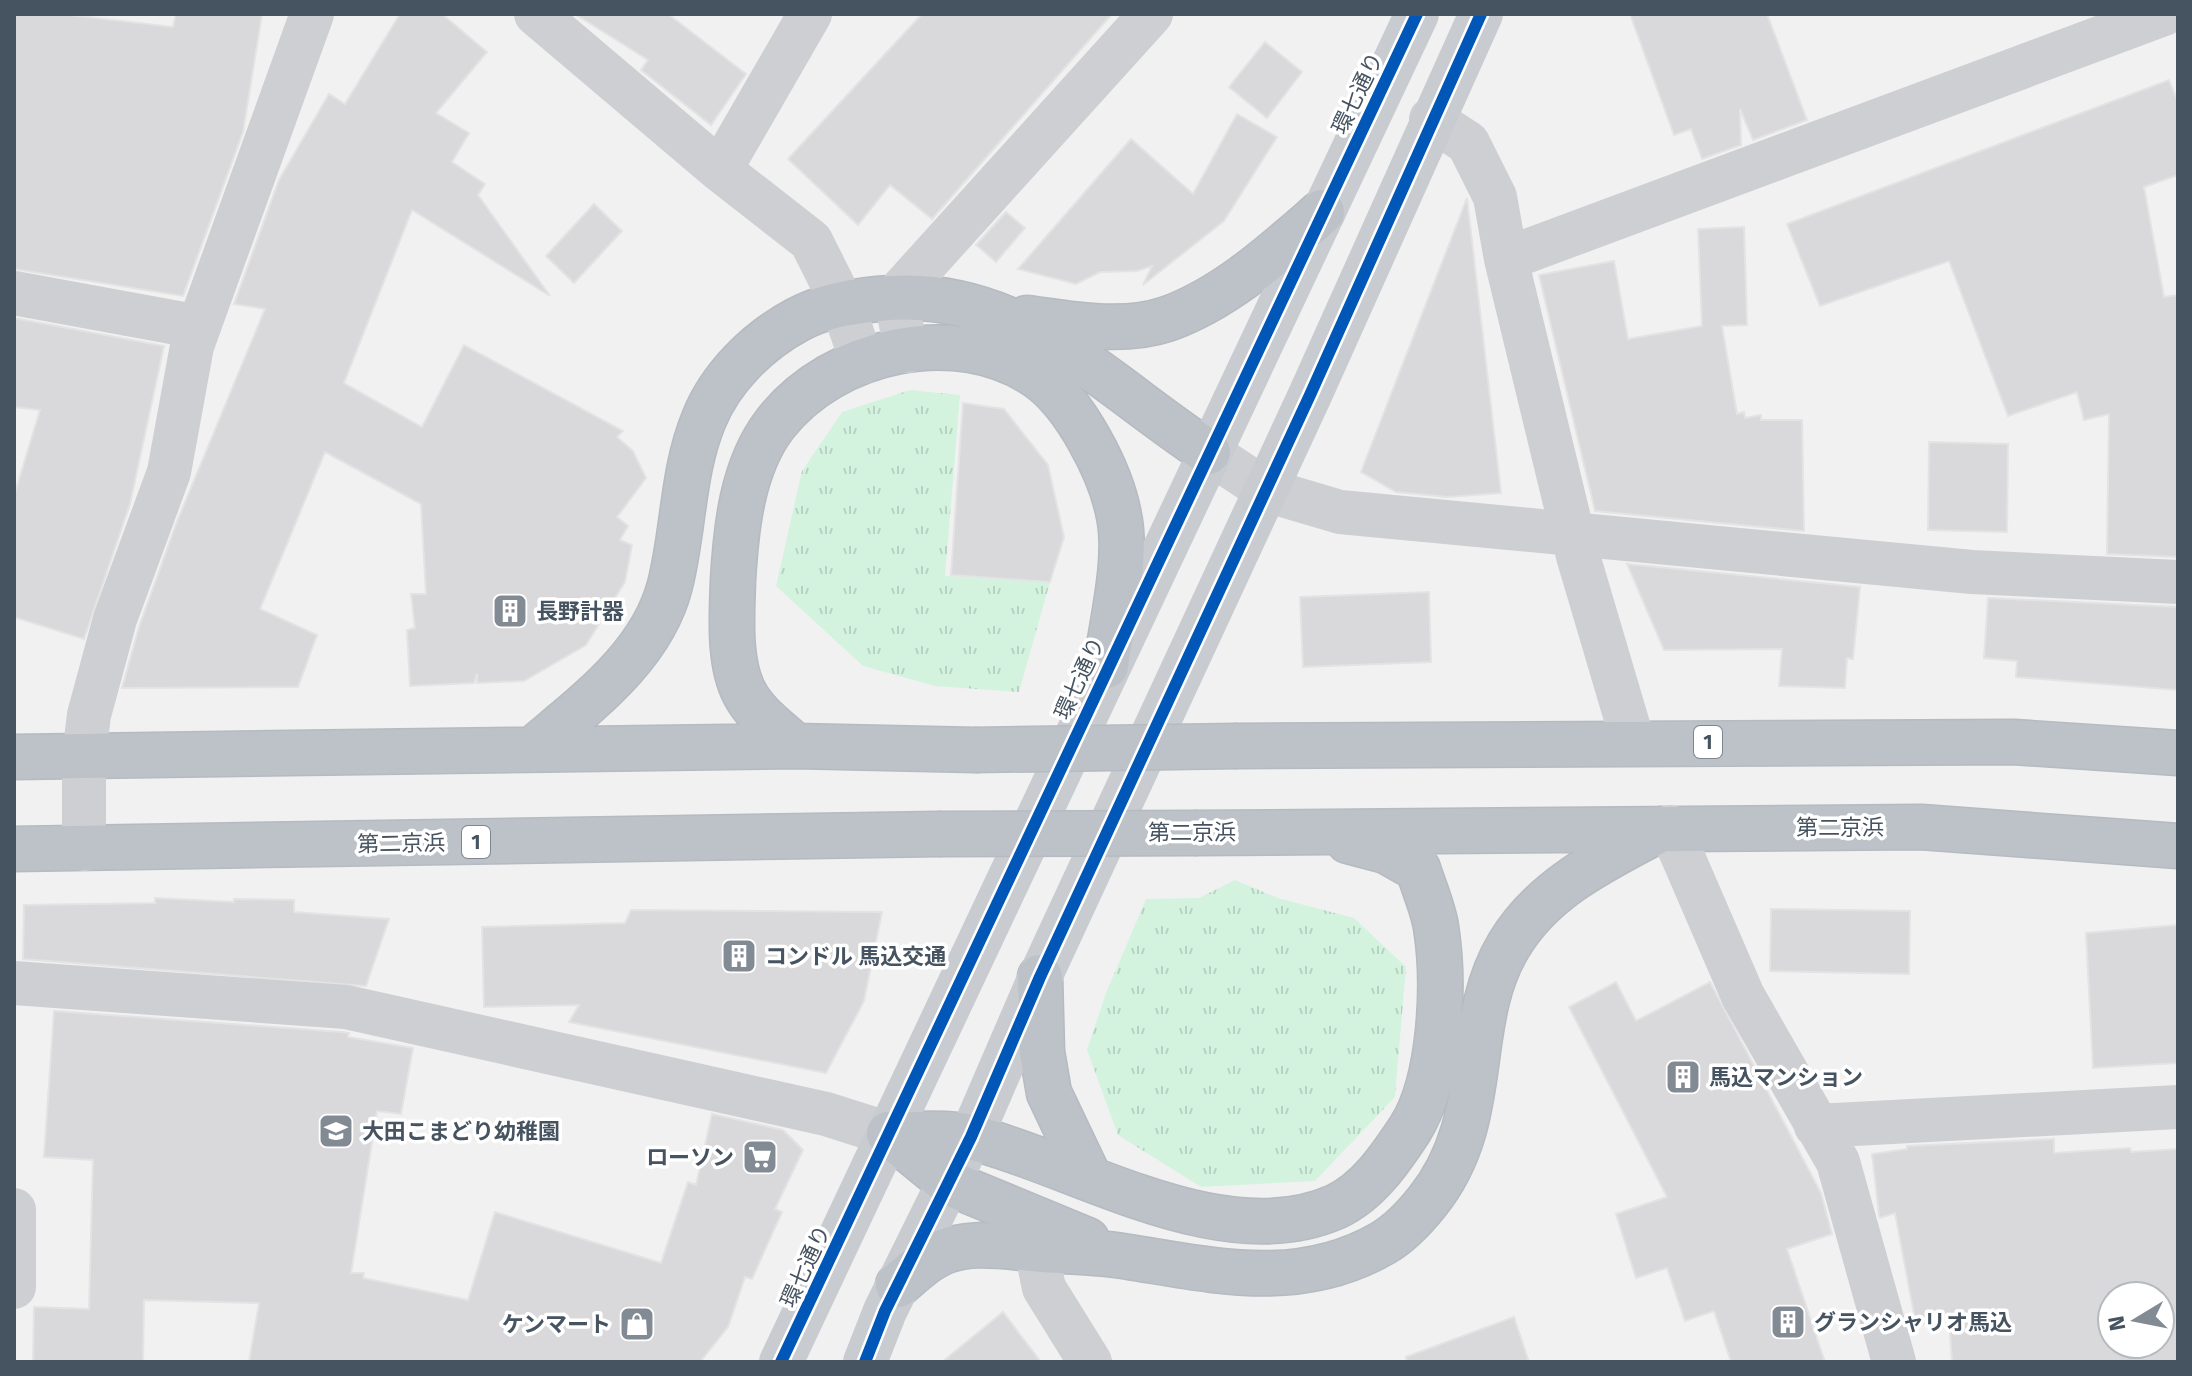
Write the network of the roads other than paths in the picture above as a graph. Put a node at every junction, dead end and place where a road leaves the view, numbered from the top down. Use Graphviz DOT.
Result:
graph roads {
  1 [pos="312,14"];
  2 [pos="536,14"];
  3 [pos="810,14"];
  4 [pos="1151,14"];
  5 [pos="1417,14"];
  6 [pos="1481,14"];
  7 [pos="2164,14"];
  8 [pos="1431,119"];
  9 [pos="720,170"];
  10 [pos="1322,212"];
  11 [pos="1506,259"];
  12 [pos="14,293"];
  13 [pos="895,297"];
  14 [pos="842,303"];
  15 [pos="1004,315"];
  16 [pos="199,327"];
  17 [pos="907,351"];
  18 [pos="862,362"];
  19 [pos="1208,452"];
  20 [pos="1266,490"];
  21 [pos="1573,533"];
  22 [pos="2178,582"];
  23 [pos="1106,666"];
  24 [pos="1633,742"];
  25 [pos="795,746"];
  26 [pos="533,749"];
  27 [pos="2178,753"];
  28 [pos="84,755"];
  29 [pos="14,757"];
  30 [pos="1665,828"];
  31 [pos="1316,834"];
  32 [pos="2178,846"];
  33 [pos="14,849"];
  34 [pos="84,849"];
  35 [pos="1040,977"];
  36 [pos="14,983"];
  37 [pos="2178,1107"];
  38 [pos="1816,1126"];
  39 [pos="889,1134"];
  40 [pos="971,1137"];
  41 [pos="1090,1179"];
  42 [pos="949,1183"];
  43 [pos="14,1210"];
  44 [pos="1036,1249"];
  45 [pos="1126,1256"];
  46 [pos="898,1285"];
  47 [pos="14,1287"];
  48 [pos="781,1362"];
  49 [pos="865,1362"];
  50 [pos="1090,1362"];
  51 [pos="1894,1362"];
  1 -- 16 [label="street"];
  2 -- 9 [label="street"];
  3 -- 9 [label="street"];
  4 -- 13 [label="street"];
  5 -- 10 [label="main road, 環七通り"];
  6 -- 8 [label="main road"];
  7 -- 11 [label="street"];
  8 -- 11 [label="street"];
  8 -- 20 [label="main road"];
  9 -- 14 [label="street"];
  10 -- 15 [label="highway"];
  10 -- 19 [label="main road, 環七通り"];
  11 -- 21 [label="street"];
  12 -- 16 [label="street"];
  13 -- 14 [label="highway"];
  13 -- 15 [label="highway"];
  13 -- 17 [label="street"];
  14 -- 18 [label="street"];
  14 -- 26 [label="highway"];
  15 -- 19 [label="highway"];
  16 -- 28 [label="street"];
  17 -- 18 [label="highway"];
  17 -- 23 [label="highway"];
  18 -- 25 [label="highway"];
  19 -- 20 [label="street"];
  19 -- 23 [label="main road, 環七通り"];
  20 -- 21 [label="street"];
  20 -- 35 [label="main road"];
  21 -- 22 [label="street"];
  21 -- 24 [label="street"];
  23 -- 39 [label="main road, 環七通り"];
  24 -- 25 [label="highway, 1, bridge"];
  24 -- 27 [label="highway, 1"];
  25 -- 26 [label="highway, 1"];
  26 -- 28 [label="highway, 1"];
  28 -- 29 [label="highway, 1"];
  28 -- 34 [label="street"];
  30 -- 31 [label="highway, 第二京浜 / 1"];
  30 -- 32 [label="highway, 第二京浜 / 1"];
  30 -- 38 [label="street"];
  30 -- 45 [label="highway"];
  31 -- 34 [label="highway, 第二京浜 / 1, bridge"];
  31 -- 41 [label="highway"];
  33 -- 34 [label="highway, 第二京浜 / 1"];
  35 -- 40 [label="main road"];
  35 -- 41 [label="highway"];
  36 -- 39 [label="street"];
  37 -- 38 [label="street"];
  38 -- 51 [label="street"];
  39 -- 40 [label="highway"];
  39 -- 42 [label="highway"];
  39 -- 48 [label="main road, 環七通り"];
  40 -- 41 [label="highway"];
  40 -- 42 [label="main road"];
  42 -- 45 [label="highway"];
  42 -- 46 [label="main road"];
  43 -- 47 [label="street"];
  44 -- 45 [label="highway"];
  44 -- 46 [label="highway"];
  44 -- 50 [label="street"];
  46 -- 49 [label="main road"];
}
